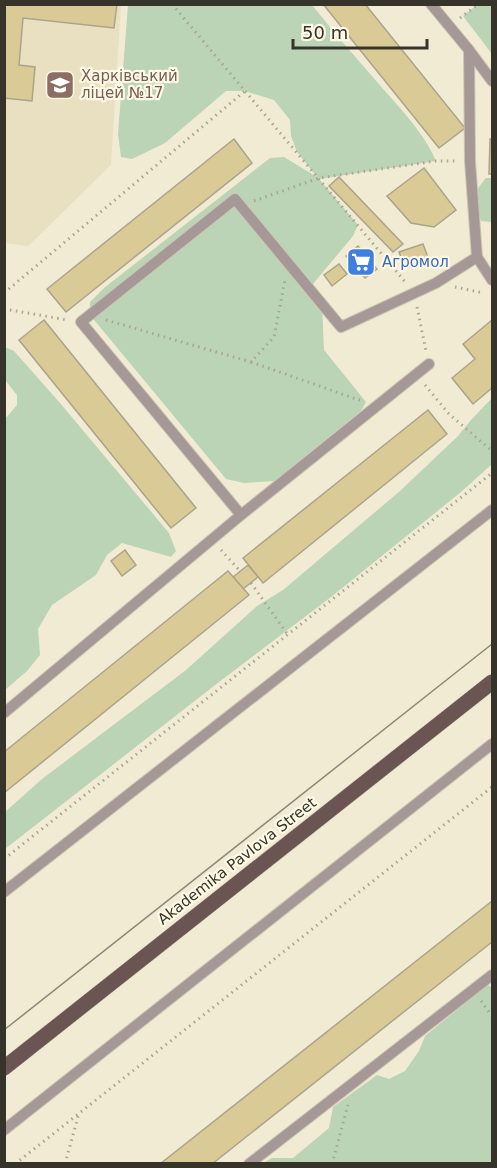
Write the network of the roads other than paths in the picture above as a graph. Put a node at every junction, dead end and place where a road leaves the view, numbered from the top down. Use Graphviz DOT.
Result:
graph roads {
  1 [pos="431,4"];
  2 [pos="469,50"];
  3 [pos="492,81"];
  4 [pos="477,257"];
  5 [pos="492,280"];
  6 [pos="429,364"];
  7 [pos="492,510"];
  8 [pos="241,515"];
  9 [pos="492,682"];
  10 [pos="4,713"];
  11 [pos="492,744"];
  12 [pos="4,892"];
  13 [pos="492,975"];
  14 [pos="4,1068"];
  15 [pos="4,1130"];
  16 [pos="249,1164"];
  1 -- 2 [label="lane"];
  2 -- 3 [label="lane"];
  2 -- 4 [label="lane"];
  4 -- 5 [label="lane"];
  4 -- 8 [label="lane"];
  6 -- 8 [label="lane"];
  7 -- 12 [label="lane"];
  8 -- 10 [label="lane"];
  9 -- 14 [label="main road, Akademika Pavlova Street"];
  11 -- 15 [label="lane"];
  13 -- 16 [label="lane"];
}
